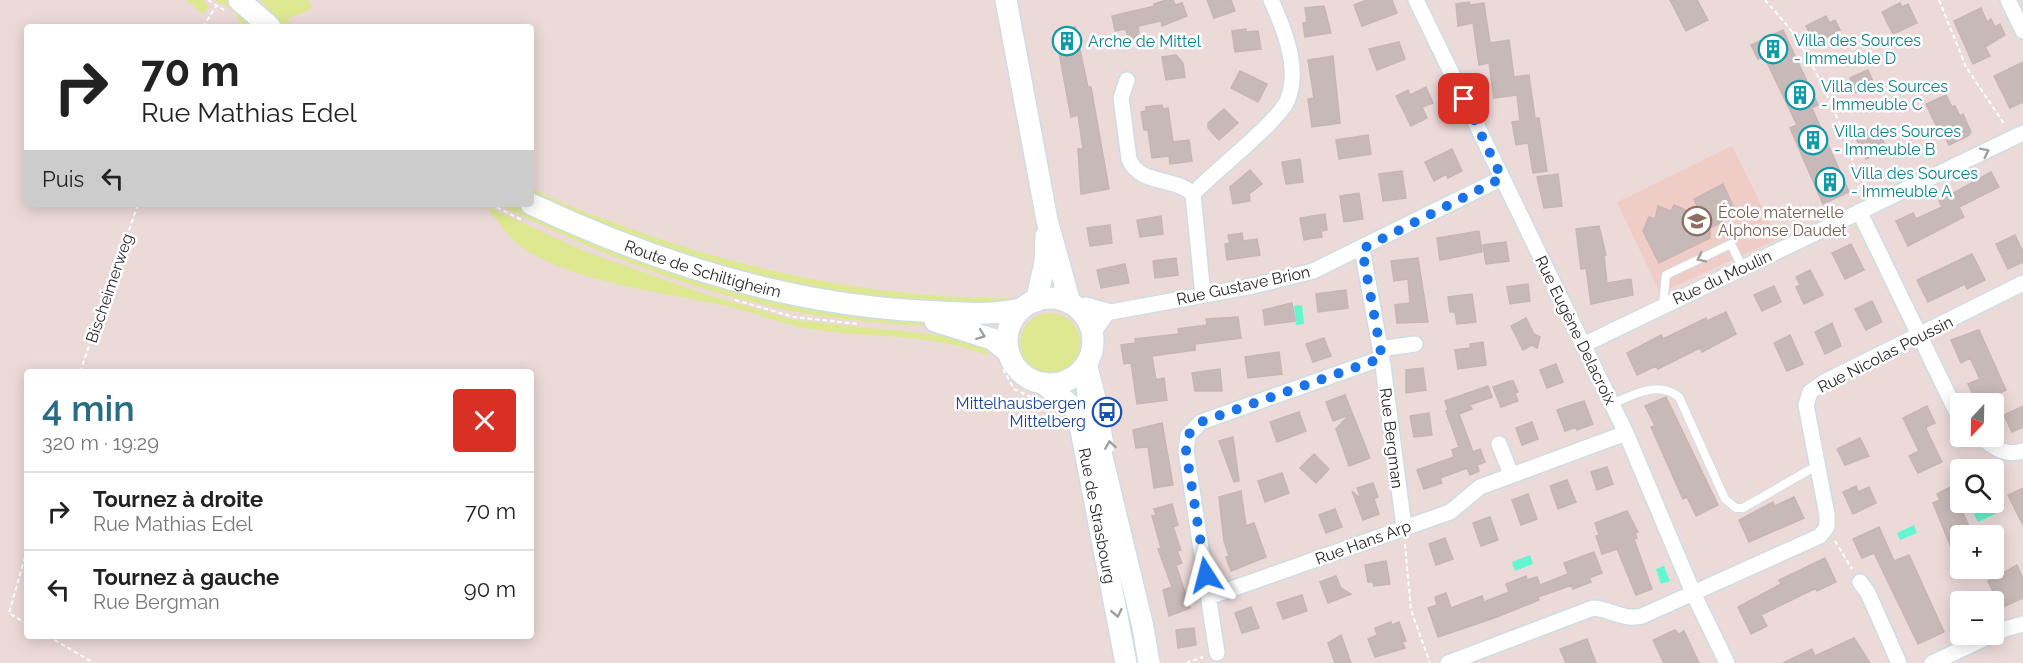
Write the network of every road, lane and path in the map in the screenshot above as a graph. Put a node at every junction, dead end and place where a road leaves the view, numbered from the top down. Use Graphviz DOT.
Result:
graph roads {
  1 [pos="208,0"];
  2 [pos="239,0"];
  3 [pos="1006,0"];
  4 [pos="1271,0"];
  5 [pos="1416,0"];
  6 [pos="1765,0"];
  7 [pos="1939,0"];
  8 [pos="2008,0"];
  9 [pos="205,24"];
  10 [pos="267,24"];
  11 [pos="2023,31"];
  12 [pos="1127,80"];
  13 [pos="2019,135"];
  14 [pos="1502,178"];
  15 [pos="1193,194"];
  16 [pos="534,205"];
  17 [pos="137,207"];
  18 [pos="1860,213"];
  19 [pos="1047,220"];
  20 [pos="1362,249"];
  21 [pos="1742,267"];
  22 [pos="2023,283"];
  23 [pos="1203,295"];
  24 [pos="1029,305"];
  25 [pos="1663,305"];
  26 [pos="1075,307"];
  27 [pos="884,309"];
  28 [pos="1108,312"];
  29 [pos="1092,333"];
  30 [pos="1919,335"];
  31 [pos="1415,344"];
  32 [pos="1583,345"];
  33 [pos="1381,353"];
  34 [pos="1004,357"];
  35 [pos="1088,361"];
  36 [pos="81,369"];
  37 [pos="1039,391"];
  38 [pos="1950,399"];
  39 [pos="1612,404"];
  40 [pos="1626,433"];
  41 [pos="1499,444"];
  42 [pos="1994,447"];
  43 [pos="2023,451"];
  44 [pos="1818,465"];
  45 [pos="1511,474"];
  46 [pos="1404,527"];
  47 [pos="1827,527"];
  48 [pos="24,560"];
  49 [pos="1860,582"];
  50 [pos="1694,595"];
  51 [pos="1209,597"];
  52 [pos="24,622"];
  53 [pos="2023,624"];
  54 [pos="53,639"];
  55 [pos="1217,653"];
  56 [pos="94,663"];
  57 [pos="1126,663"];
  58 [pos="1149,663"];
  59 [pos="1186,663"];
  60 [pos="1430,663"];
  61 [pos="1448,663"];
  62 [pos="1727,663"];
  63 [pos="1899,663"];
  64 [pos="1932,663"];
  1 -- 9 [label="path"];
  2 -- 10 [label="main road"];
  3 -- 19 [label="main road"];
  4 -- 15 [label="street"];
  5 -- 14 [label="street, Rue Eugène Delacroix"];
  6 -- 18 [label="path"];
  7 -- 13 [label="path"];
  8 -- 11 [label="street"];
  12 -- 15 [label="street"];
  18 -- 13 [label="street, Rue du Moulin, one-way"];
  14 -- 20 [label="street, Rue Gustave Brion"];
  14 -- 32 [label="street, Rue Eugène Delacroix"];
  15 -- 23 [label="street"];
  16 -- 27 [label="main road, Route de Schiltigheim"];
  17 -- 36 [label="path, Bischeimerweg"];
  18 -- 21 [label="street, Rue du Moulin"];
  18 -- 30 [label="street"];
  19 -- 24 [label="main road"];
  19 -- 26 [label="main road"];
  20 -- 23 [label="street, Rue Gustave Brion"];
  20 -- 33 [label="street, Rue Bergman"];
  21 -- 25 [label="street, Rue du Moulin"];
  21 -- 25 [label="lane, one-way"];
  22 -- 30 [label="street, Rue Nicolas Poussin"];
  23 -- 28 [label="street, Rue Gustave Brion"];
  24 -- 26 [label="main road"];
  24 -- 27 [label="main road, Route de Schiltigheim"];
  24 -- 34 [label="main road"];
  25 -- 32 [label="street, Rue du Moulin"];
  26 -- 28 [label="street, Rue Gustave Brion"];
  26 -- 29 [label="main road"];
  27 -- 34 [label="main road, Route de Schiltigheim, one-way"];
  28 -- 29 [label="street"];
  29 -- 35 [label="main road"];
  30 -- 38 [label="street"];
  30 -- 44 [label="street, Rue Nicolas Poussin"];
  31 -- 33 [label="street"];
  32 -- 39 [label="street, Rue Eugène Delacroix"];
  33 -- 46 [label="street, Rue Bergman"];
  33 -- 51 [label="street"];
  34 -- 37 [label="main road"];
  34 -- 37 [label="path"];
  35 -- 37 [label="main road"];
  58 -- 35 [label="main road, Rue de Strasbourg, one-way"];
  37 -- 57 [label="main road, Rue de Strasbourg, one-way"];
  39 -- 40 [label="street, Rue Eugène Delacroix"];
  39 -- 44 [label="lane"];
  40 -- 45 [label="street, Rue Hans Arp"];
  40 -- 50 [label="street, Rue Eugène Delacroix"];
  41 -- 45 [label="street"];
  42 -- 43 [label="street"];
  44 -- 47 [label="street, Rue Nicolas Poussin"];
  45 -- 46 [label="street, Rue Hans Arp"];
  46 -- 51 [label="street, Rue Hans Arp"];
  46 -- 60 [label="path"];
  47 -- 49 [label="path"];
  47 -- 50 [label="street"];
  48 -- 52 [label="path"];
  49 -- 63 [label="street"];
  50 -- 61 [label="street"];
  50 -- 62 [label="street, Rue Eugène Delacroix"];
  51 -- 55 [label="street"];
  53 -- 64 [label="street"];
  54 -- 56 [label="path"];
  55 -- 59 [label="path"];
}
